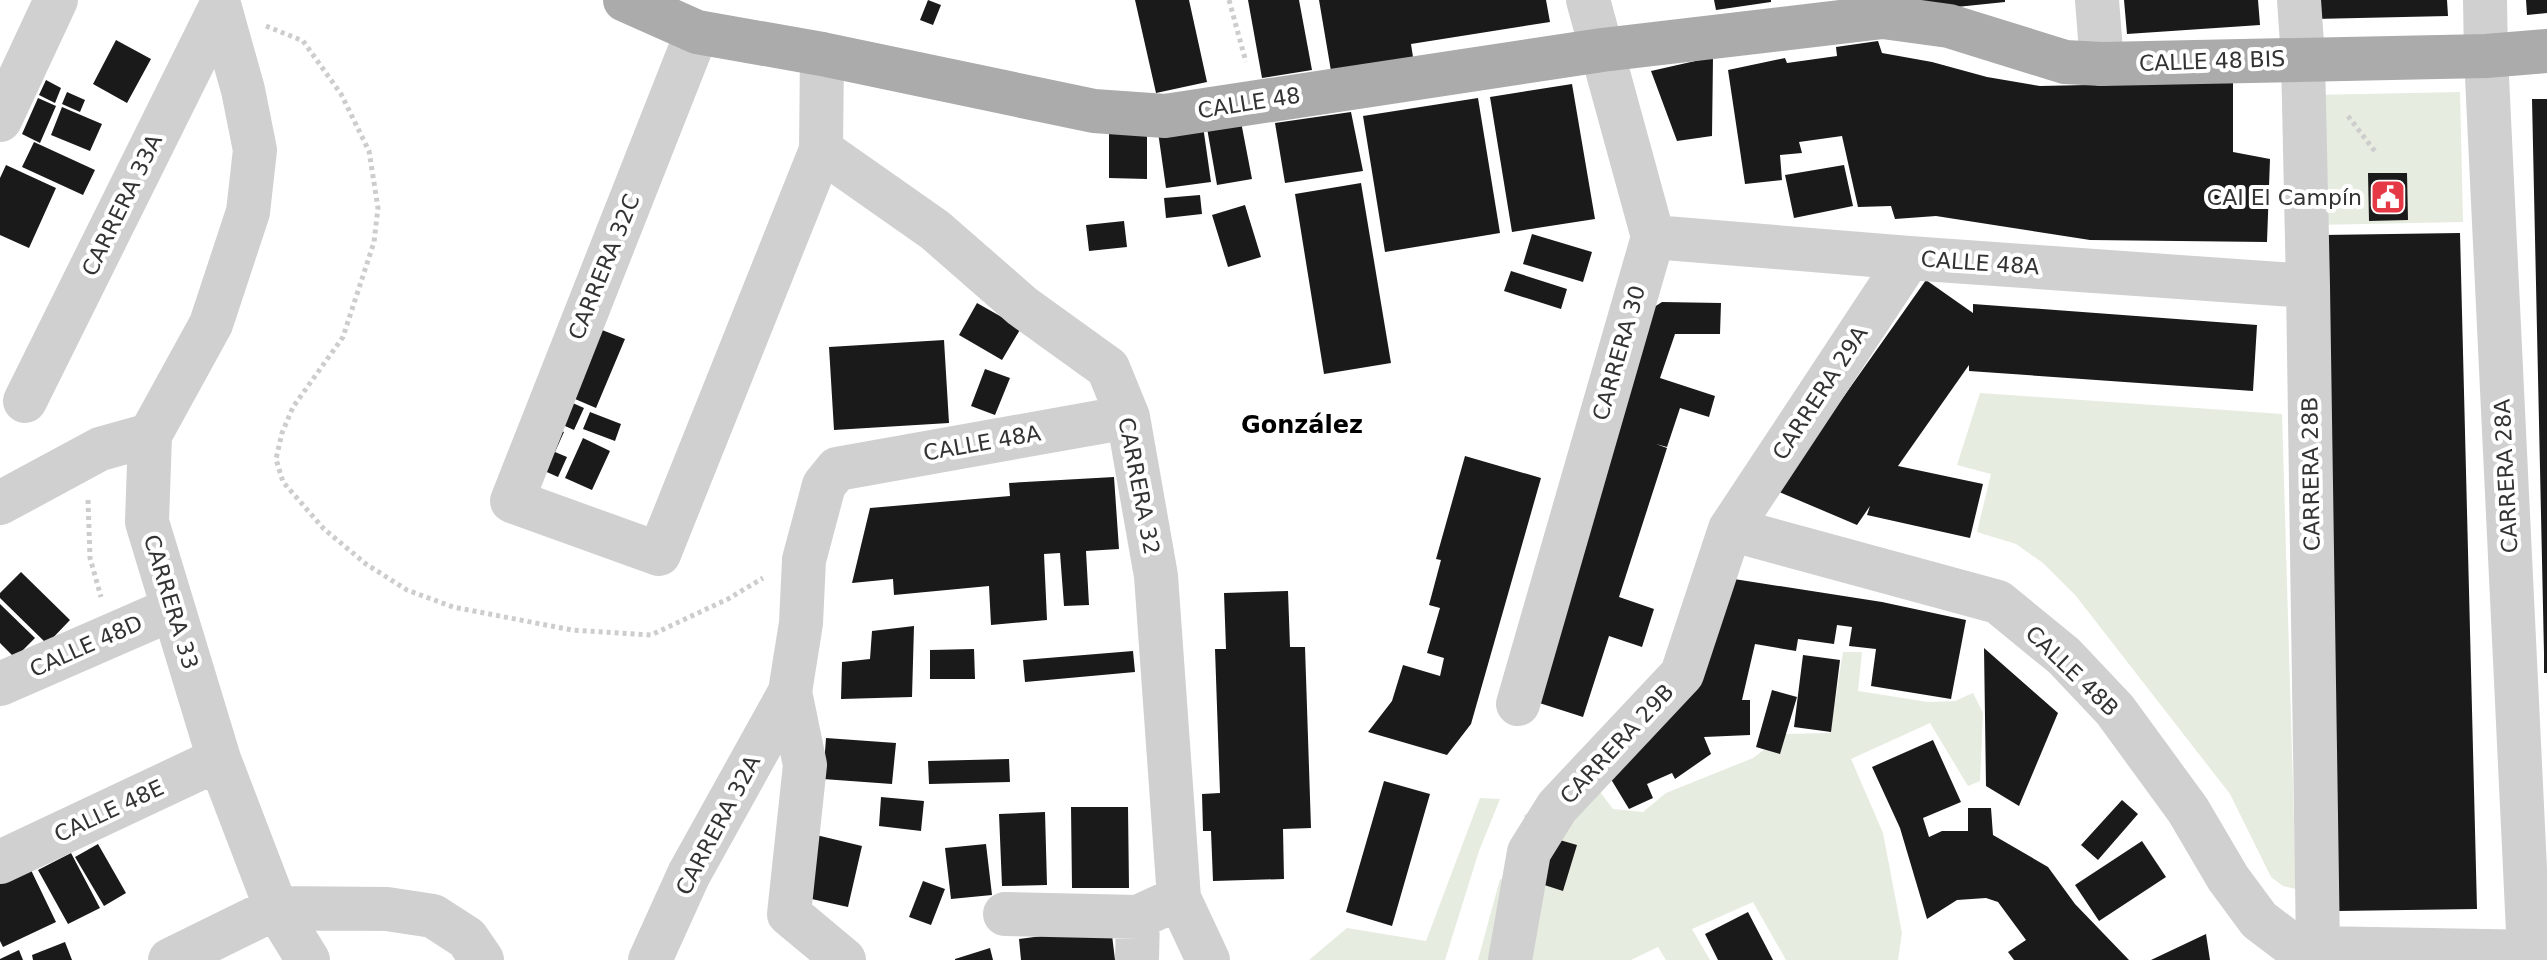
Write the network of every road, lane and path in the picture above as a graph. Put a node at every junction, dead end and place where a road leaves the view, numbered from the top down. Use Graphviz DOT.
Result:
graph roads {
  1 [pos="56,0"];
  2 [pos="625,0"];
  3 [pos="1229,0"];
  4 [pos="1588,0"];
  5 [pos="2097,0"];
  6 [pos="2299,0"];
  7 [pos="2485,0"];
  8 [pos="211,4"];
  9 [pos="1882,8"];
  10 [pos="697,32"];
  11 [pos="1602,50"];
  12 [pos="2547,51"];
  13 [pos="822,54"];
  14 [pos="2486,56"];
  15 [pos="2303,58"];
  16 [pos="2102,64"];
  17 [pos="1256,102"];
  18 [pos="0,120"];
  19 [pos="821,150"];
  20 [pos="1653,237"];
  21 [pos="1909,258"];
  22 [pos="2308,286"];
  23 [pos="25,401"];
  24 [pos="1128,417"];
  25 [pos="150,435"];
  26 [pos="100,449"];
  27 [pos="837,469"];
  28 [pos="0,503"];
  29 [pos="1730,529"];
  30 [pos="804,560"];
  31 [pos="172,609"];
  32 [pos="111,635"];
  33 [pos="0,684"];
  34 [pos="790,692"];
  35 [pos="1518,704"];
  36 [pos="219,759"];
  37 [pos="0,862"];
  38 [pos="1179,898"];
  39 [pos="276,908"];
  40 [pos="1005,914"];
  41 [pos="1138,917"];
  42 [pos="2318,948"];
  43 [pos="2538,952"];
  44 [pos="170,960"];
  45 [pos="308,960"];
  46 [pos="482,960"];
  47 [pos="650,960"];
  48 [pos="844,960"];
  49 [pos="1137,960"];
  50 [pos="1208,960"];
  51 [pos="1510,960"];
  1 -- 18 [label="street"];
  2 -- 10 [label="main road, CALLE 48"];
  3 -- 17 [label="path"];
  4 -- 11 [label="street"];
  5 -- 16 [label="street"];
  6 -- 15 [label="street, CARRERA 28B"];
  7 -- 14 [label="street, CARRERA 28A"];
  8 -- 23 [label="street, CARRERA 33A"];
  8 -- 25 [label="street, CARRERA 33"];
  8 -- 30 [label="path"];
  9 -- 11 [label="main road, CALLE 48"];
  9 -- 16 [label="main road, CALLE 48 BIS"];
  10 -- 13 [label="main road, CALLE 48"];
  10 -- 19 [label="street, CARRERA 32C"];
  11 -- 17 [label="main road, CALLE 48"];
  11 -- 20 [label="street"];
  12 -- 14 [label="main road, CALLE 48 BIS"];
  13 -- 17 [label="main road, CALLE 48"];
  13 -- 19 [label="street"];
  14 -- 15 [label="main road, CALLE 48 BIS"];
  14 -- 43 [label="street, CARRERA 28A"];
  15 -- 16 [label="main road, CALLE 48 BIS"];
  15 -- 22 [label="street, CARRERA 28B"];
  19 -- 24 [label="street, CARRERA 32"];
  20 -- 21 [label="street, CALLE 48A"];
  20 -- 35 [label="street, CARRERA 30"];
  21 -- 22 [label="street, CALLE 48A"];
  21 -- 29 [label="street, CARRERA 29A"];
  22 -- 42 [label="street, CARRERA 28B"];
  24 -- 27 [label="street, CALLE 48A"];
  24 -- 38 [label="street, CARRERA 32"];
  25 -- 26 [label="street"];
  25 -- 31 [label="street, CARRERA 33"];
  26 -- 28 [label="street"];
  26 -- 32 [label="path"];
  27 -- 30 [label="street, CARRERA 32A"];
  29 -- 42 [label="street, CALLE 48B"];
  29 -- 51 [label="street, CARRERA 29B"];
  30 -- 34 [label="street, CARRERA 32A"];
  31 -- 32 [label="street, CALLE 48D"];
  31 -- 36 [label="street, CARRERA 33"];
  32 -- 33 [label="street, CALLE 48D"];
  34 -- 47 [label="street, CARRERA 32A"];
  34 -- 48 [label="street, CARRERA 32A"];
  36 -- 37 [label="street, CALLE 48E"];
  36 -- 39 [label="street, CARRERA 33"];
  38 -- 41 [label="street"];
  38 -- 50 [label="street, CARRERA 32"];
  39 -- 44 [label="street"];
  39 -- 45 [label="street, CARRERA 33"];
  39 -- 46 [label="street"];
  40 -- 41 [label="street"];
  41 -- 49 [label="street"];
  42 -- 43 [label="street, CALLE 48B"];
}
